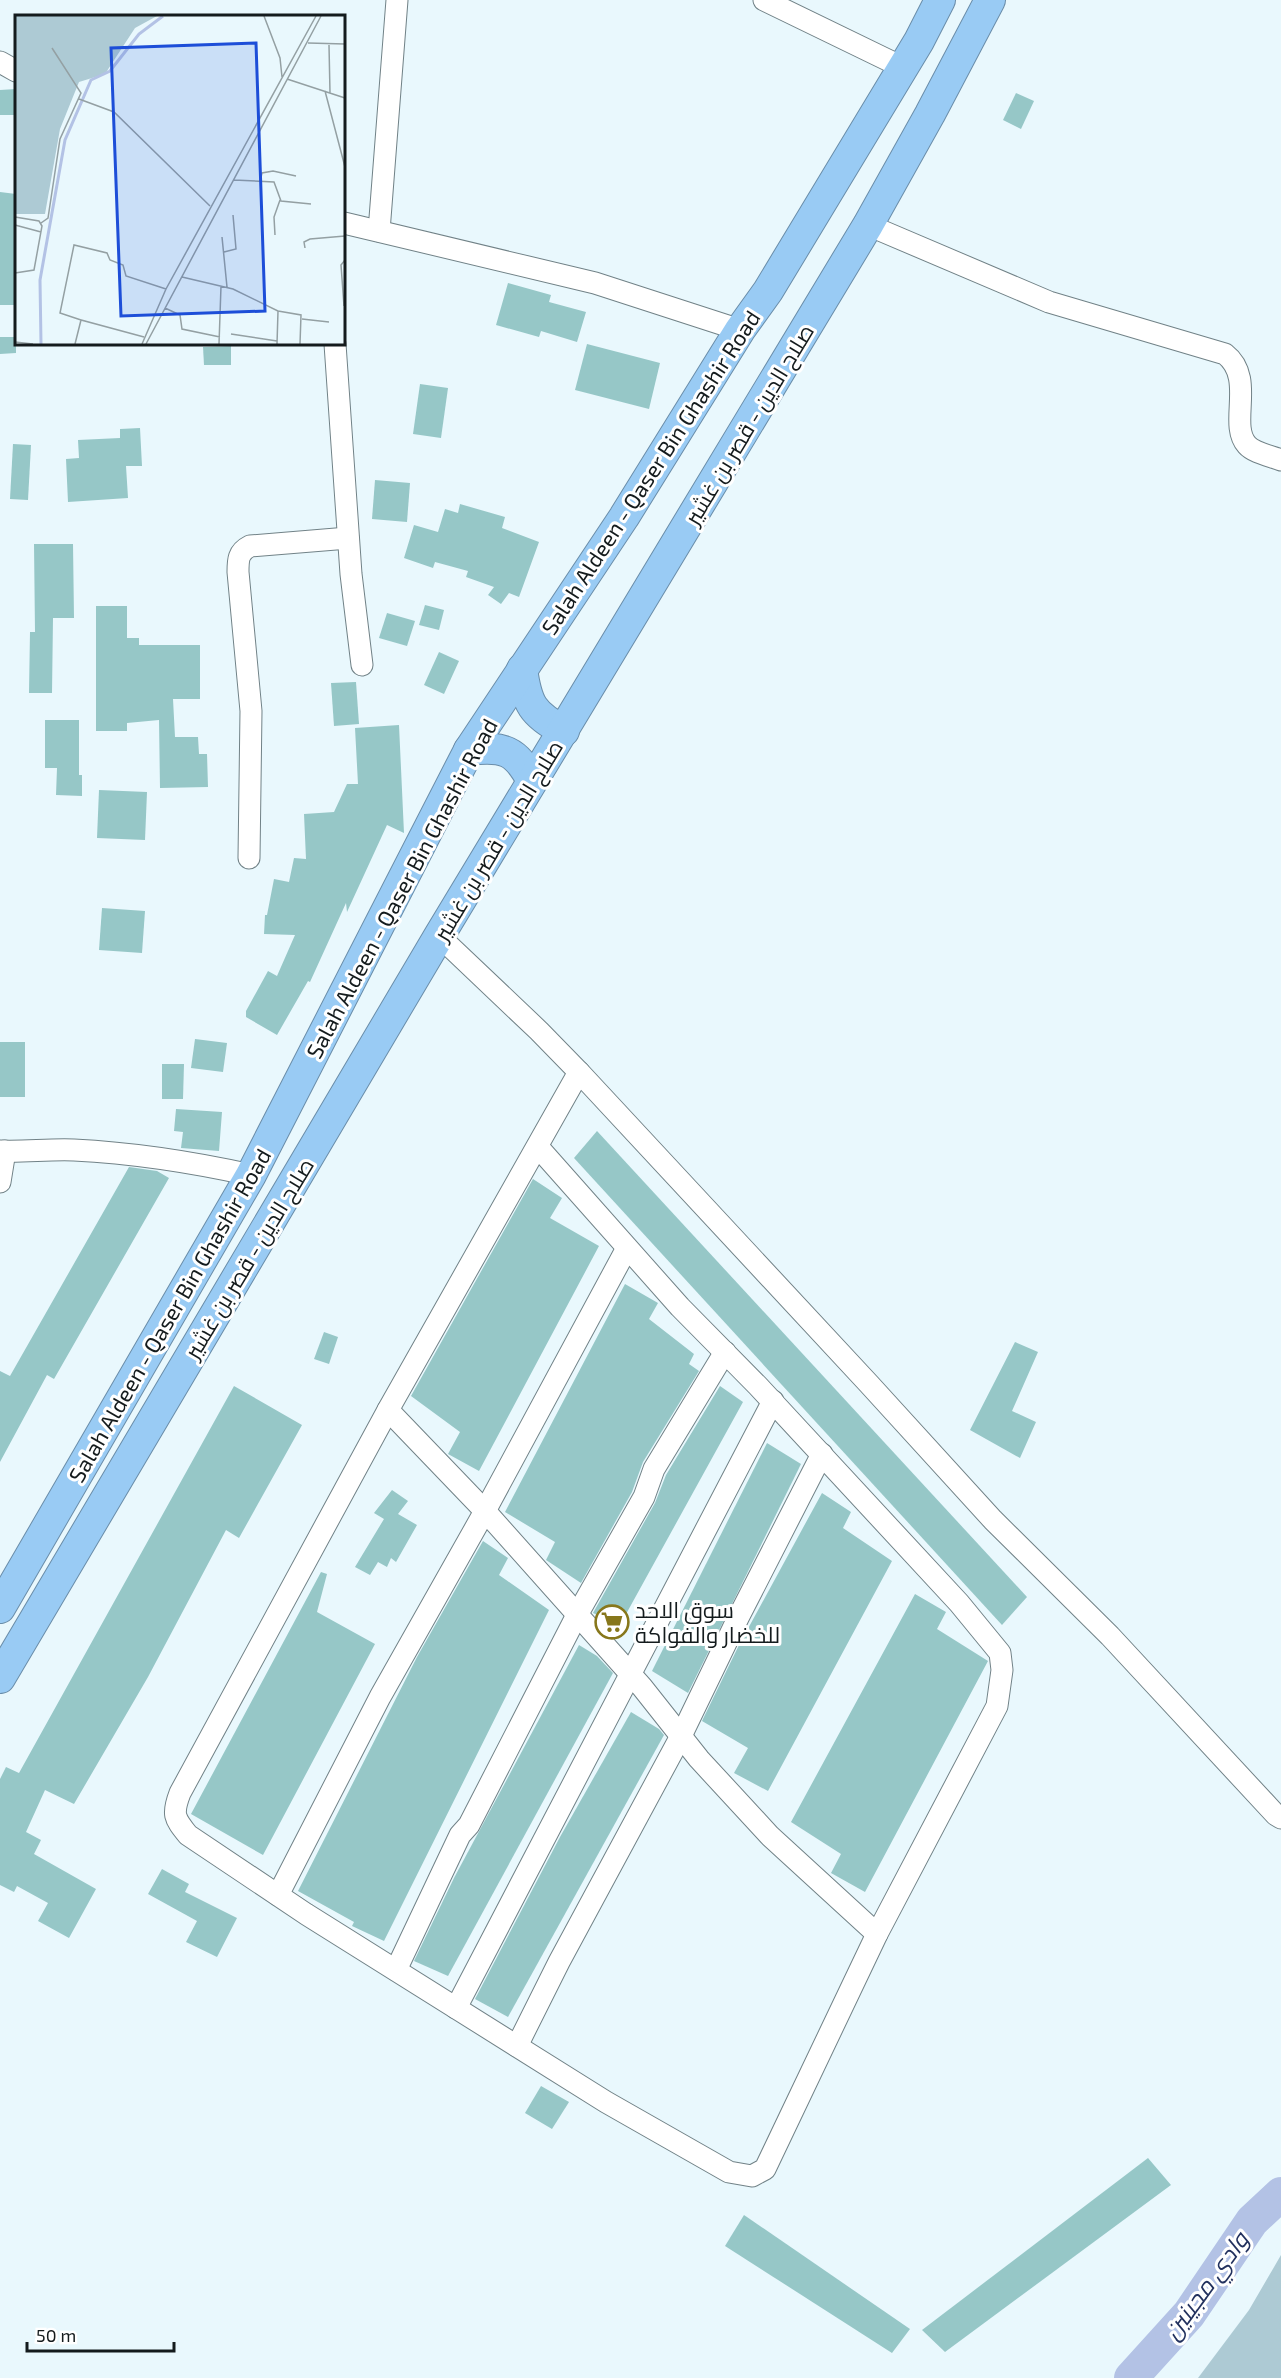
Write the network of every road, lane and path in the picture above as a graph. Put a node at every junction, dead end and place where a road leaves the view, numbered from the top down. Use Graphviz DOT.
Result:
graph roads {
  1 [pos="397,0"];
  2 [pos="764,0"];
  3 [pos="940,0"];
  4 [pos="990,0"];
  5 [pos="0,62"];
  6 [pos="902,67"];
  7 [pos="15,70"];
  8 [pos="345,223"];
  9 [pos="868,225"];
  10 [pos="379,231"];
  11 [pos="740,330"];
  12 [pos="335,345"];
  13 [pos="1281,459"];
  14 [pos="348,538"];
  15 [pos="362,665"];
  16 [pos="522,669"];
  17 [pos="564,731"];
  18 [pos="470,750"];
  19 [pos="532,781"];
  20 [pos="249,858"];
  21 [pos="439,936"];
  22 [pos="579,1072"];
  23 [pos="538,1147"];
  24 [pos="3,1151"];
  25 [pos="251,1175"];
  26 [pos="0,1182"];
  27 [pos="627,1248"];
  28 [pos="724,1352"];
  29 [pos="773,1401"];
  30 [pos="388,1410"];
  31 [pos="822,1455"];
  32 [pos="485,1511"];
  33 [pos="0,1608"];
  34 [pos="576,1615"];
  35 [pos="631,1674"];
  36 [pos="0,1678"];
  37 [pos="681,1736"];
  38 [pos="1281,1818"];
  39 [pos="278,1895"];
  40 [pos="877,1935"];
  41 [pos="396,1970"];
  42 [pos="456,2008"];
  43 [pos="517,2046"];
  1 -- 10 [label="street"];
  2 -- 6 [label="street"];
  3 -- 6 [label="highway, Salah Aldeen - Qaser Bin Ghashir Road"];
  4 -- 9 [label="highway, صلاح الدين - قصر بن غشير"];
  5 -- 7 [label="street"];
  6 -- 11 [label="highway, Salah Aldeen - Qaser Bin Ghashir Road"];
  8 -- 10 [label="street"];
  9 -- 13 [label="street"];
  9 -- 17 [label="highway, صلاح الدين - قصر بن غشير"];
  10 -- 11 [label="street"];
  11 -- 16 [label="highway, Salah Aldeen - Qaser Bin Ghashir Road"];
  12 -- 14 [label="street"];
  14 -- 15 [label="street"];
  14 -- 20 [label="street"];
  16 -- 17 [label="highway"];
  16 -- 18 [label="highway, Salah Aldeen - Qaser Bin Ghashir Road"];
  17 -- 19 [label="highway, صلاح الدين - قصر بن غشير"];
  18 -- 19 [label="highway"];
  18 -- 25 [label="highway, Salah Aldeen - Qaser Bin Ghashir Road"];
  19 -- 21 [label="highway, صلاح الدين - قصر بن غشير"];
  21 -- 22 [label="street"];
  21 -- 36 [label="highway, صلاح الدين - قصر بن غشير"];
  22 -- 23 [label="street"];
  22 -- 38 [label="street"];
  23 -- 27 [label="street"];
  23 -- 30 [label="street"];
  24 -- 25 [label="street"];
  24 -- 26 [label="street"];
  25 -- 33 [label="highway, Salah Aldeen - Qaser Bin Ghashir Road"];
  27 -- 28 [label="street"];
  27 -- 32 [label="street"];
  28 -- 29 [label="street"];
  28 -- 34 [label="street"];
  29 -- 31 [label="street"];
  29 -- 35 [label="street"];
  30 -- 32 [label="street"];
  30 -- 39 [label="street"];
  31 -- 37 [label="street"];
  31 -- 40 [label="street"];
  32 -- 34 [label="street"];
  32 -- 39 [label="street"];
  34 -- 35 [label="street"];
  34 -- 41 [label="street"];
  35 -- 37 [label="street"];
  35 -- 42 [label="street"];
  37 -- 40 [label="street"];
  37 -- 43 [label="street"];
  39 -- 41 [label="street"];
  40 -- 43 [label="street"];
  41 -- 42 [label="street"];
  42 -- 43 [label="street"];
}
